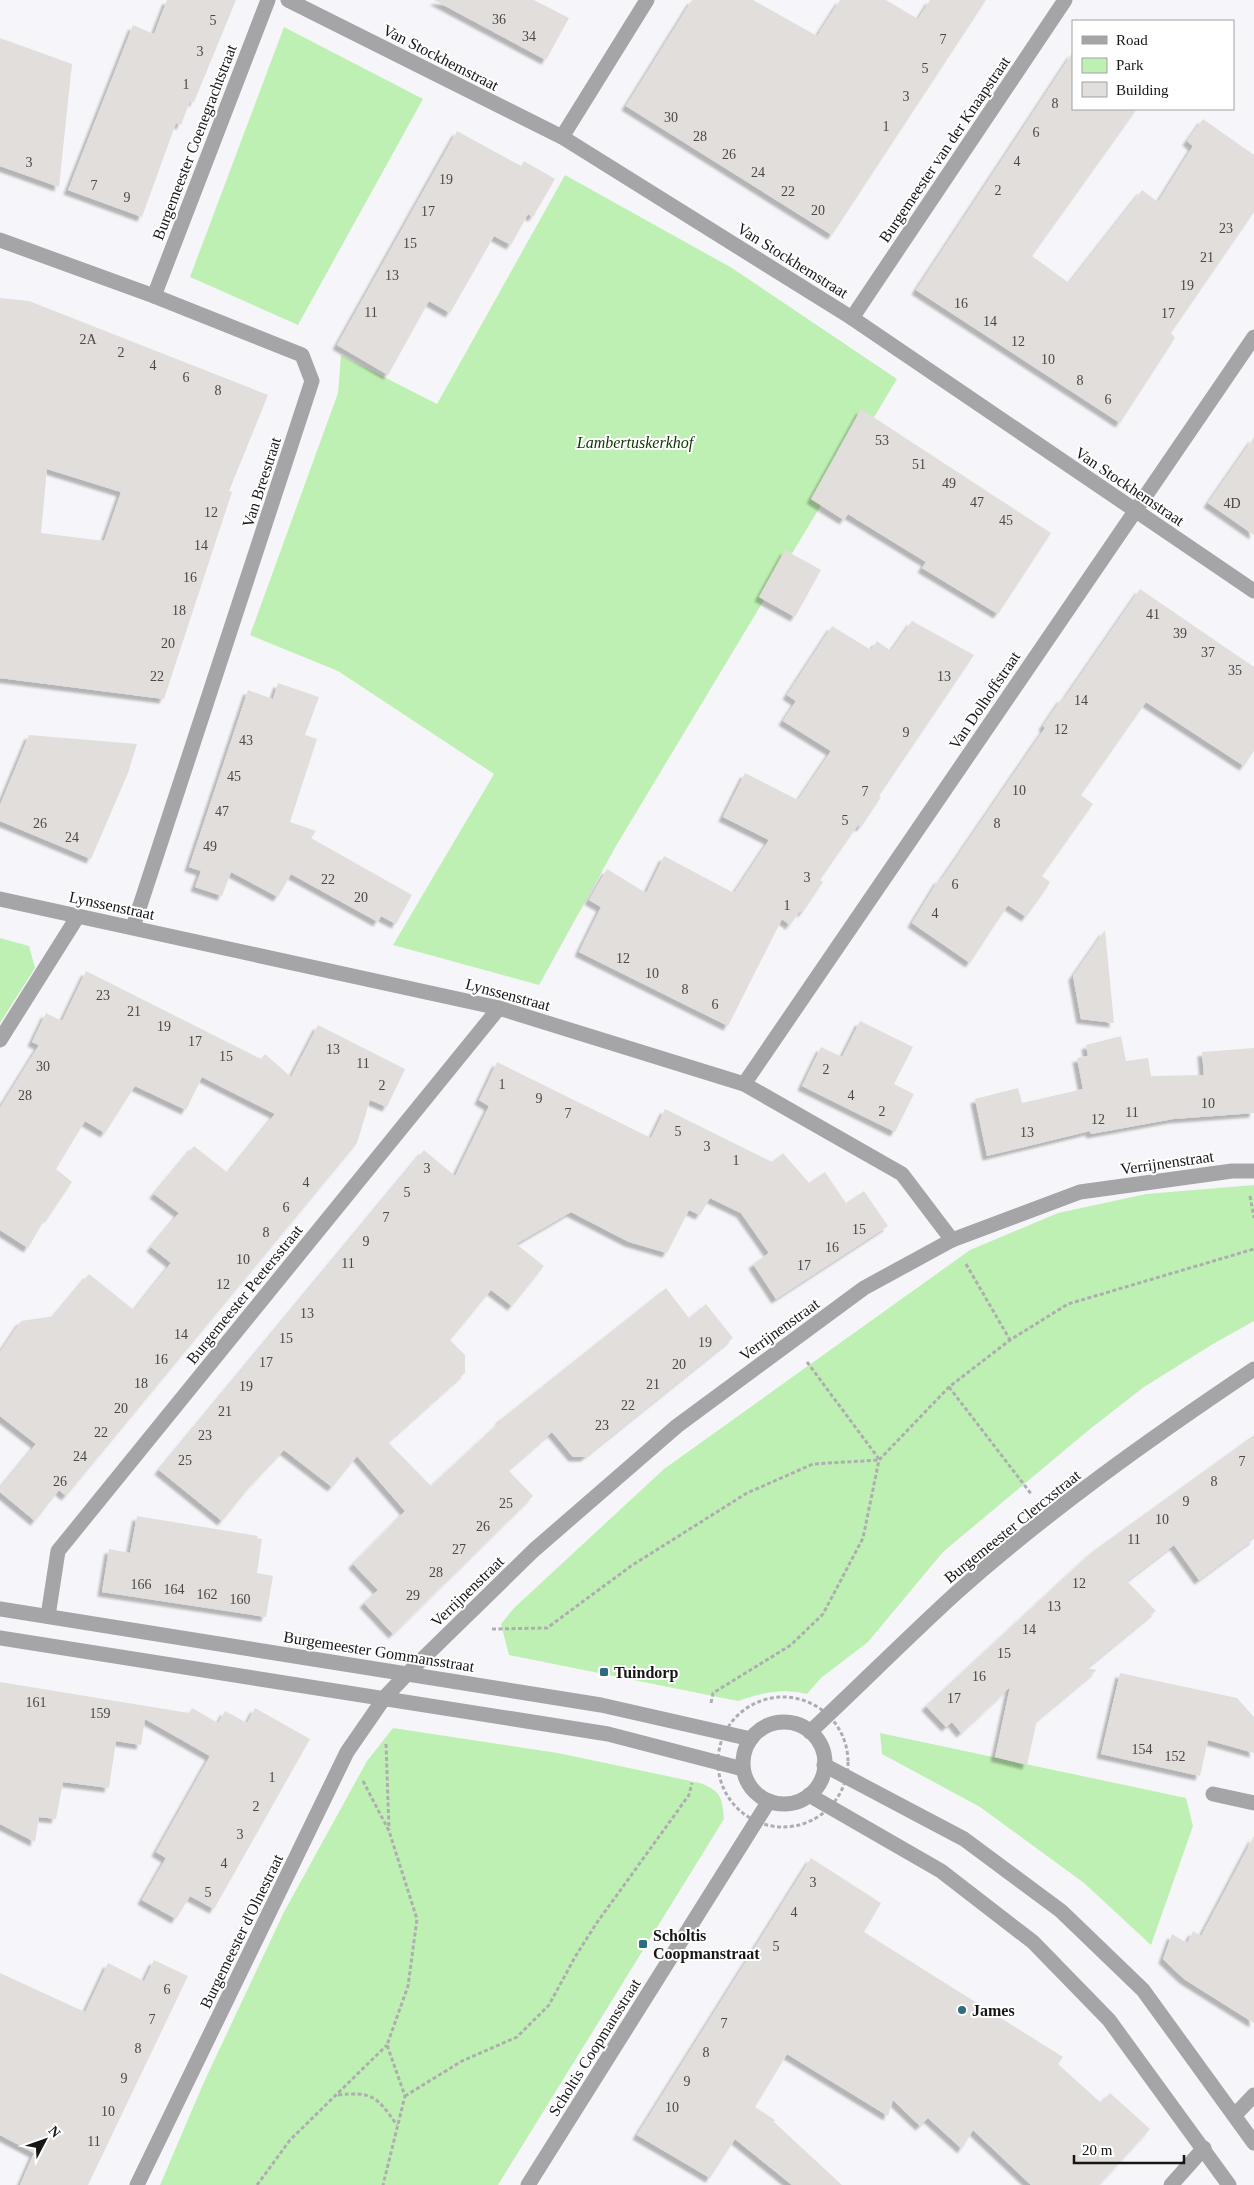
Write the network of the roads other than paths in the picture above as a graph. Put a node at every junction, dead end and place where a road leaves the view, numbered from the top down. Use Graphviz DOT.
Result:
graph roads {
  1 [pos="268,0"];
  2 [pos="288,0"];
  3 [pos="647,0"];
  4 [pos="1065,0"];
  5 [pos="562,137"];
  6 [pos="0,240"];
  7 [pos="154,296"];
  8 [pos="852,318"];
  9 [pos="1254,337"];
  10 [pos="1134,510"];
  11 [pos="1254,591"];
  12 [pos="0,899"];
  13 [pos="78,916"];
  14 [pos="133,927"];
  15 [pos="499,1008"];
  16 [pos="0,1040"];
  17 [pos="744,1084"];
  18 [pos="1254,1171"];
  19 [pos="952,1240"];
  20 [pos="1254,1369"];
  21 [pos="0,1609"];
  22 [pos="48,1616"];
  23 [pos="0,1638"];
  24 [pos="408,1674"];
  25 [pos="385,1698"];
  26 [pos="810,1732"];
  27 [pos="751,1739"];
  28 [pos="824,1765"];
  29 [pos="743,1769"];
  30 [pos="1213,1794"];
  31 [pos="809,1795"];
  32 [pos="769,1801"];
  33 [pos="1254,1803"];
  34 [pos="1254,2095"];
  35 [pos="1235,2115"];
  36 [pos="1254,2143"];
  37 [pos="1204,2148"];
  38 [pos="137,2185"];
  39 [pos="528,2185"];
  40 [pos="1171,2185"];
  41 [pos="1229,2185"];
  1 -- 7 [label="street, Burgemeester Coenegrachtstraat"];
  2 -- 5 [label="street, Van Stockhemstraat"];
  3 -- 5 [label="street"];
  4 -- 8 [label="street, Burgemeester van der Knaapstraat"];
  5 -- 8 [label="street, Van Stockhemstraat"];
  6 -- 7 [label="street, Van Breestraat"];
  7 -- 14 [label="street, Van Breestraat"];
  8 -- 10 [label="street, Van Stockhemstraat"];
  9 -- 10 [label="street, Van Dolhoffstraat"];
  10 -- 11 [label="street, Van Stockhemstraat"];
  10 -- 17 [label="street, Van Dolhoffstraat"];
  12 -- 13 [label="street, Lynssenstraat"];
  13 -- 14 [label="street, Lynssenstraat"];
  13 -- 16 [label="street"];
  14 -- 15 [label="street, Lynssenstraat"];
  15 -- 17 [label="street, Lynssenstraat"];
  15 -- 22 [label="street, Burgemeester Peetersstraat"];
  17 -- 19 [label="street, Lynssenstraat"];
  18 -- 19 [label="street, Verrijnenstraat"];
  19 -- 24 [label="street, Verrijnenstraat"];
  20 -- 26 [label="street, Burgemeester Clercxstraat"];
  21 -- 22 [label="street, Burgemeester Gommansstraat"];
  22 -- 24 [label="street, Burgemeester Gommansstraat"];
  23 -- 25 [label="street"];
  24 -- 25 [label="street, Verrijnenstraat"];
  24 -- 27 [label="street, Burgemeester Gommansstraat"];
  25 -- 29 [label="street"];
  25 -- 38 [label="street, Burgemeester d'Olnestraat"];
  26 -- 27 [label="street"];
  26 -- 28 [label="street"];
  27 -- 29 [label="street"];
  28 -- 31 [label="street"];
  28 -- 35 [label="street"];
  29 -- 32 [label="street"];
  30 -- 33 [label="street"];
  31 -- 32 [label="street"];
  31 -- 37 [label="street"];
  32 -- 39 [label="street, Scholtis Coopmansstraat"];
  34 -- 35 [label="street"];
  35 -- 36 [label="street"];
  37 -- 40 [label="street"];
  37 -- 41 [label="street"];
}
